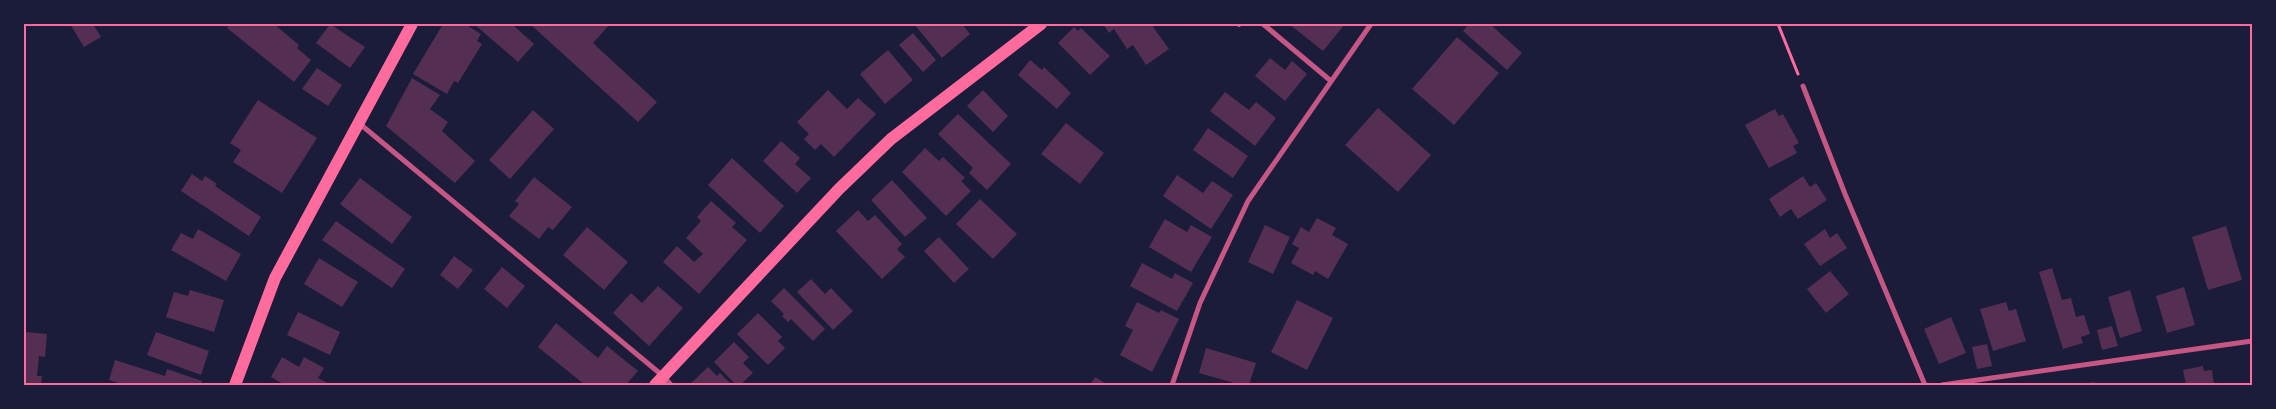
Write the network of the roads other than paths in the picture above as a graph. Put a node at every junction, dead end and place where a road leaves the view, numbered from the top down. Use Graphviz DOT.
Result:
graph roads {
  1 [pos="412,24"];
  2 [pos="1041,24"];
  3 [pos="1263,24"];
  4 [pos="1371,24"];
  5 [pos="1331,81"];
  6 [pos="1803,86"];
  7 [pos="358,122"];
  8 [pos="2252,340"];
  9 [pos="663,382"];
  10 [pos="235,385"];
  11 [pos="1172,385"];
  12 [pos="1925,385"];
  13 [pos="1942,385"];
  1 -- 7 [label="main road"];
  2 -- 9 [label="main road"];
  3 -- 5 [label="street"];
  4 -- 5 [label="street"];
  5 -- 11 [label="street"];
  6 -- 12 [label="street"];
  7 -- 9 [label="street"];
  7 -- 10 [label="main road"];
  8 -- 13 [label="street"];
}
